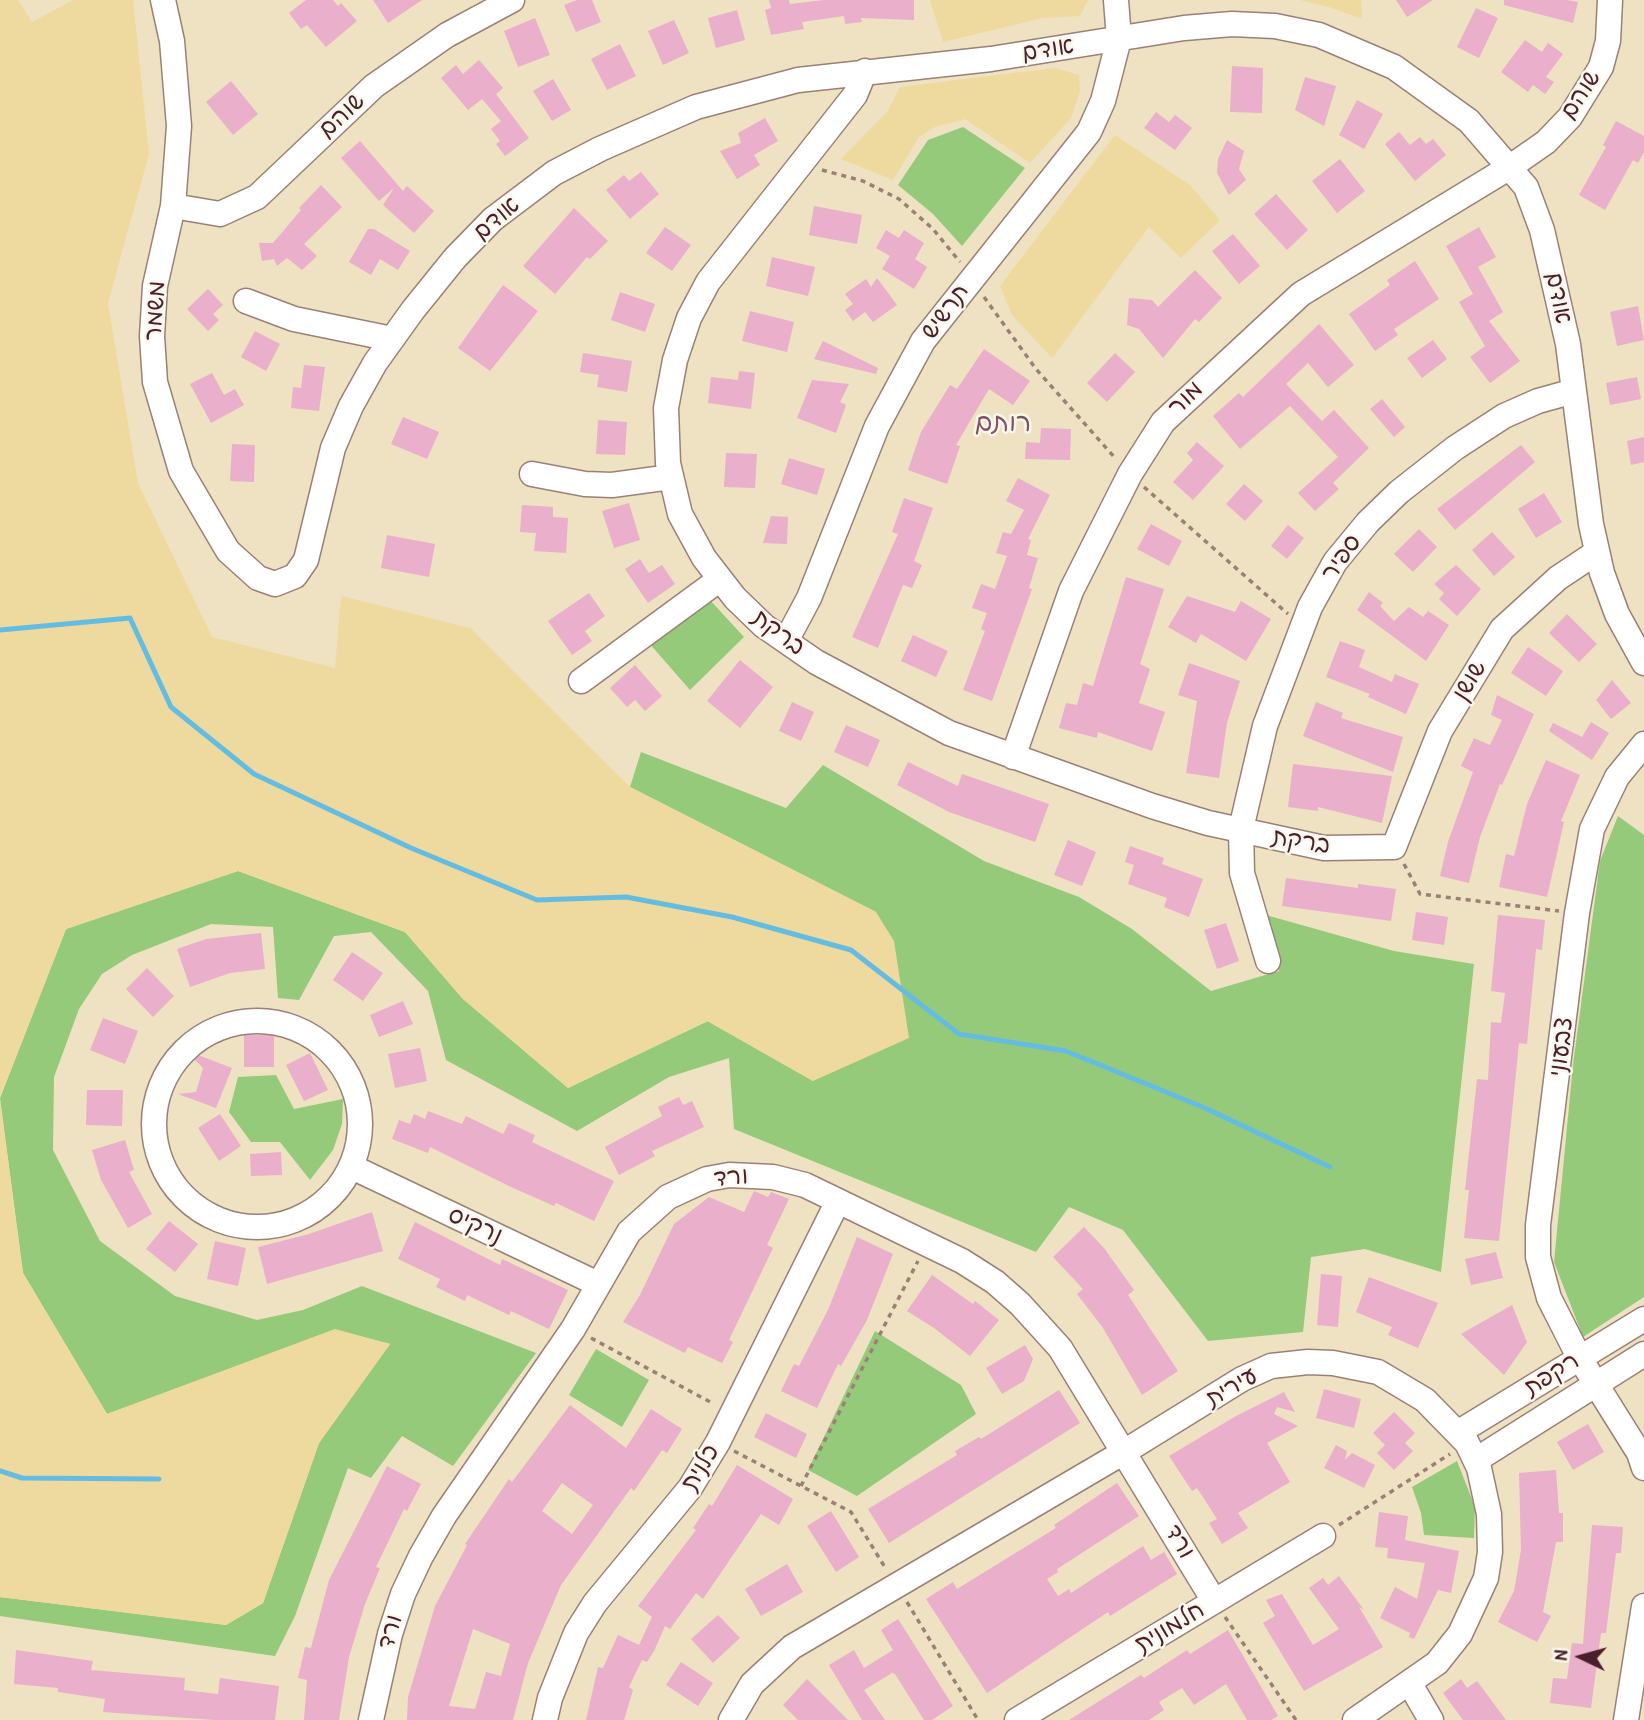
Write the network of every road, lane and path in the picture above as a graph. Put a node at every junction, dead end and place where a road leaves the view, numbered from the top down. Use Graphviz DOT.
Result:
graph roads {
  1 [pos="163,0"];
  2 [pos="512,0"];
  3 [pos="1116,0"];
  4 [pos="1611,0"];
  5 [pos="1119,39"];
  6 [pos="865,71"];
  7 [pos="800,164"];
  8 [pos="1510,167"];
  9 [pos="173,206"];
  10 [pos="972,276"];
  11 [pos="246,300"];
  12 [pos="392,339"];
  13 [pos="1574,391"];
  14 [pos="532,474"];
  15 [pos="1130,474"];
  16 [pos="671,477"];
  17 [pos="1597,552"];
  18 [pos="720,579"];
  19 [pos="275,584"];
  20 [pos="1302,627"];
  21 [pos="786,641"];
  22 [pos="1644,663"];
  23 [pos="581,681"];
  24 [pos="1644,744"];
  25 [pos="1013,757"];
  26 [pos="1241,830"];
  27 [pos="1394,847"];
  28 [pos="1577,913"];
  29 [pos="1268,961"];
  30 [pos="352,1167"];
  31 [pos="838,1201"];
  32 [pos="927,1243"];
  33 [pos="598,1284"];
  34 [pos="1644,1319"];
  35 [pos="573,1329"];
  36 [pos="1644,1354"];
  37 [pos="1579,1357"];
  38 [pos="1596,1384"];
  39 [pos="731,1413"];
  40 [pos="718,1442"];
  41 [pos="1467,1445"];
  42 [pos="1124,1452"];
  43 [pos="1644,1468"];
  44 [pos="801,1486"];
  45 [pos="1323,1536"];
  46 [pos="895,1583"];
  47 [pos="1214,1601"];
  48 [pos="1644,1606"];
  49 [pos="1410,1684"];
  50 [pos="371,1720"];
  51 [pos="545,1720"];
  52 [pos="731,1720"];
  53 [pos="978,1720"];
  54 [pos="1017,1720"];
  55 [pos="1296,1720"];
  56 [pos="1355,1720"];
  57 [pos="1431,1720"];
  58 [pos="1626,1720"];
  1 -- 9 [label="street, משמר"];
  2 -- 9 [label="street, שוהם"];
  3 -- 5 [label="street, תרשיש"];
  4 -- 8 [label="street, שוהם"];
  5 -- 6 [label="street, אודם"];
  5 -- 8 [label="street, אודם"];
  5 -- 10 [label="street, תרשיש"];
  6 -- 7 [label="street, ברקת"];
  6 -- 12 [label="street, אודם"];
  7 -- 10 [label="path"];
  7 -- 16 [label="street, ברקת"];
  8 -- 13 [label="street, אודם"];
  8 -- 15 [label="street, מור"];
  9 -- 19 [label="street, משמר"];
  10 -- 15 [label="path"];
  10 -- 21 [label="street, תרשיש"];
  11 -- 12 [label="street"];
  12 -- 19 [label="street, אודם"];
  13 -- 17 [label="street, אודם"];
  13 -- 20 [label="street, ספיר"];
  14 -- 16 [label="street"];
  15 -- 20 [label="path"];
  15 -- 25 [label="street, מור"];
  16 -- 18 [label="street, ברקת"];
  17 -- 22 [label="street, אודם"];
  17 -- 27 [label="street, שושן"];
  18 -- 21 [label="street, ברקת"];
  18 -- 23 [label="street"];
  20 -- 26 [label="street, ספיר"];
  21 -- 25 [label="street, ברקת"];
  24 -- 28 [label="street, צבעוני"];
  25 -- 26 [label="street, ברקת"];
  26 -- 27 [label="street, ברקת"];
  26 -- 29 [label="street, ספיר"];
  27 -- 28 [label="path"];
  28 -- 37 [label="street, צבעוני"];
  30 -- 30 [label="street"];
  30 -- 33 [label="street, נרקיס"];
  31 -- 32 [label="street, ורד"];
  31 -- 33 [label="street, ורד"];
  31 -- 39 [label="street, כלנית"];
  32 -- 42 [label="street, ורד"];
  32 -- 44 [label="path"];
  33 -- 35 [label="street, ורד"];
  34 -- 37 [label="street, רקפת"];
  35 -- 39 [label="path"];
  35 -- 50 [label="street, ורד"];
  36 -- 38 [label="street, רקפת"];
  37 -- 38 [label="street, צבעוני"];
  37 -- 41 [label="street, רקפת"];
  38 -- 41 [label="street, רקפת"];
  38 -- 43 [label="street, צבעוני"];
  39 -- 40 [label="street, כלנית"];
  40 -- 44 [label="path"];
  40 -- 51 [label="street, כלנית"];
  41 -- 42 [label="street, עירית"];
  41 -- 45 [label="path"];
  41 -- 49 [label="street"];
  42 -- 46 [label="street, עירית"];
  42 -- 47 [label="street, ורד"];
  44 -- 46 [label="path"];
  45 -- 47 [label="street, חלמונית"];
  46 -- 52 [label="street, עירית"];
  46 -- 53 [label="path"];
  47 -- 54 [label="street, חלמונית"];
  47 -- 55 [label="path"];
  48 -- 58 [label="street"];
  49 -- 56 [label="street"];
  49 -- 57 [label="street"];
}
